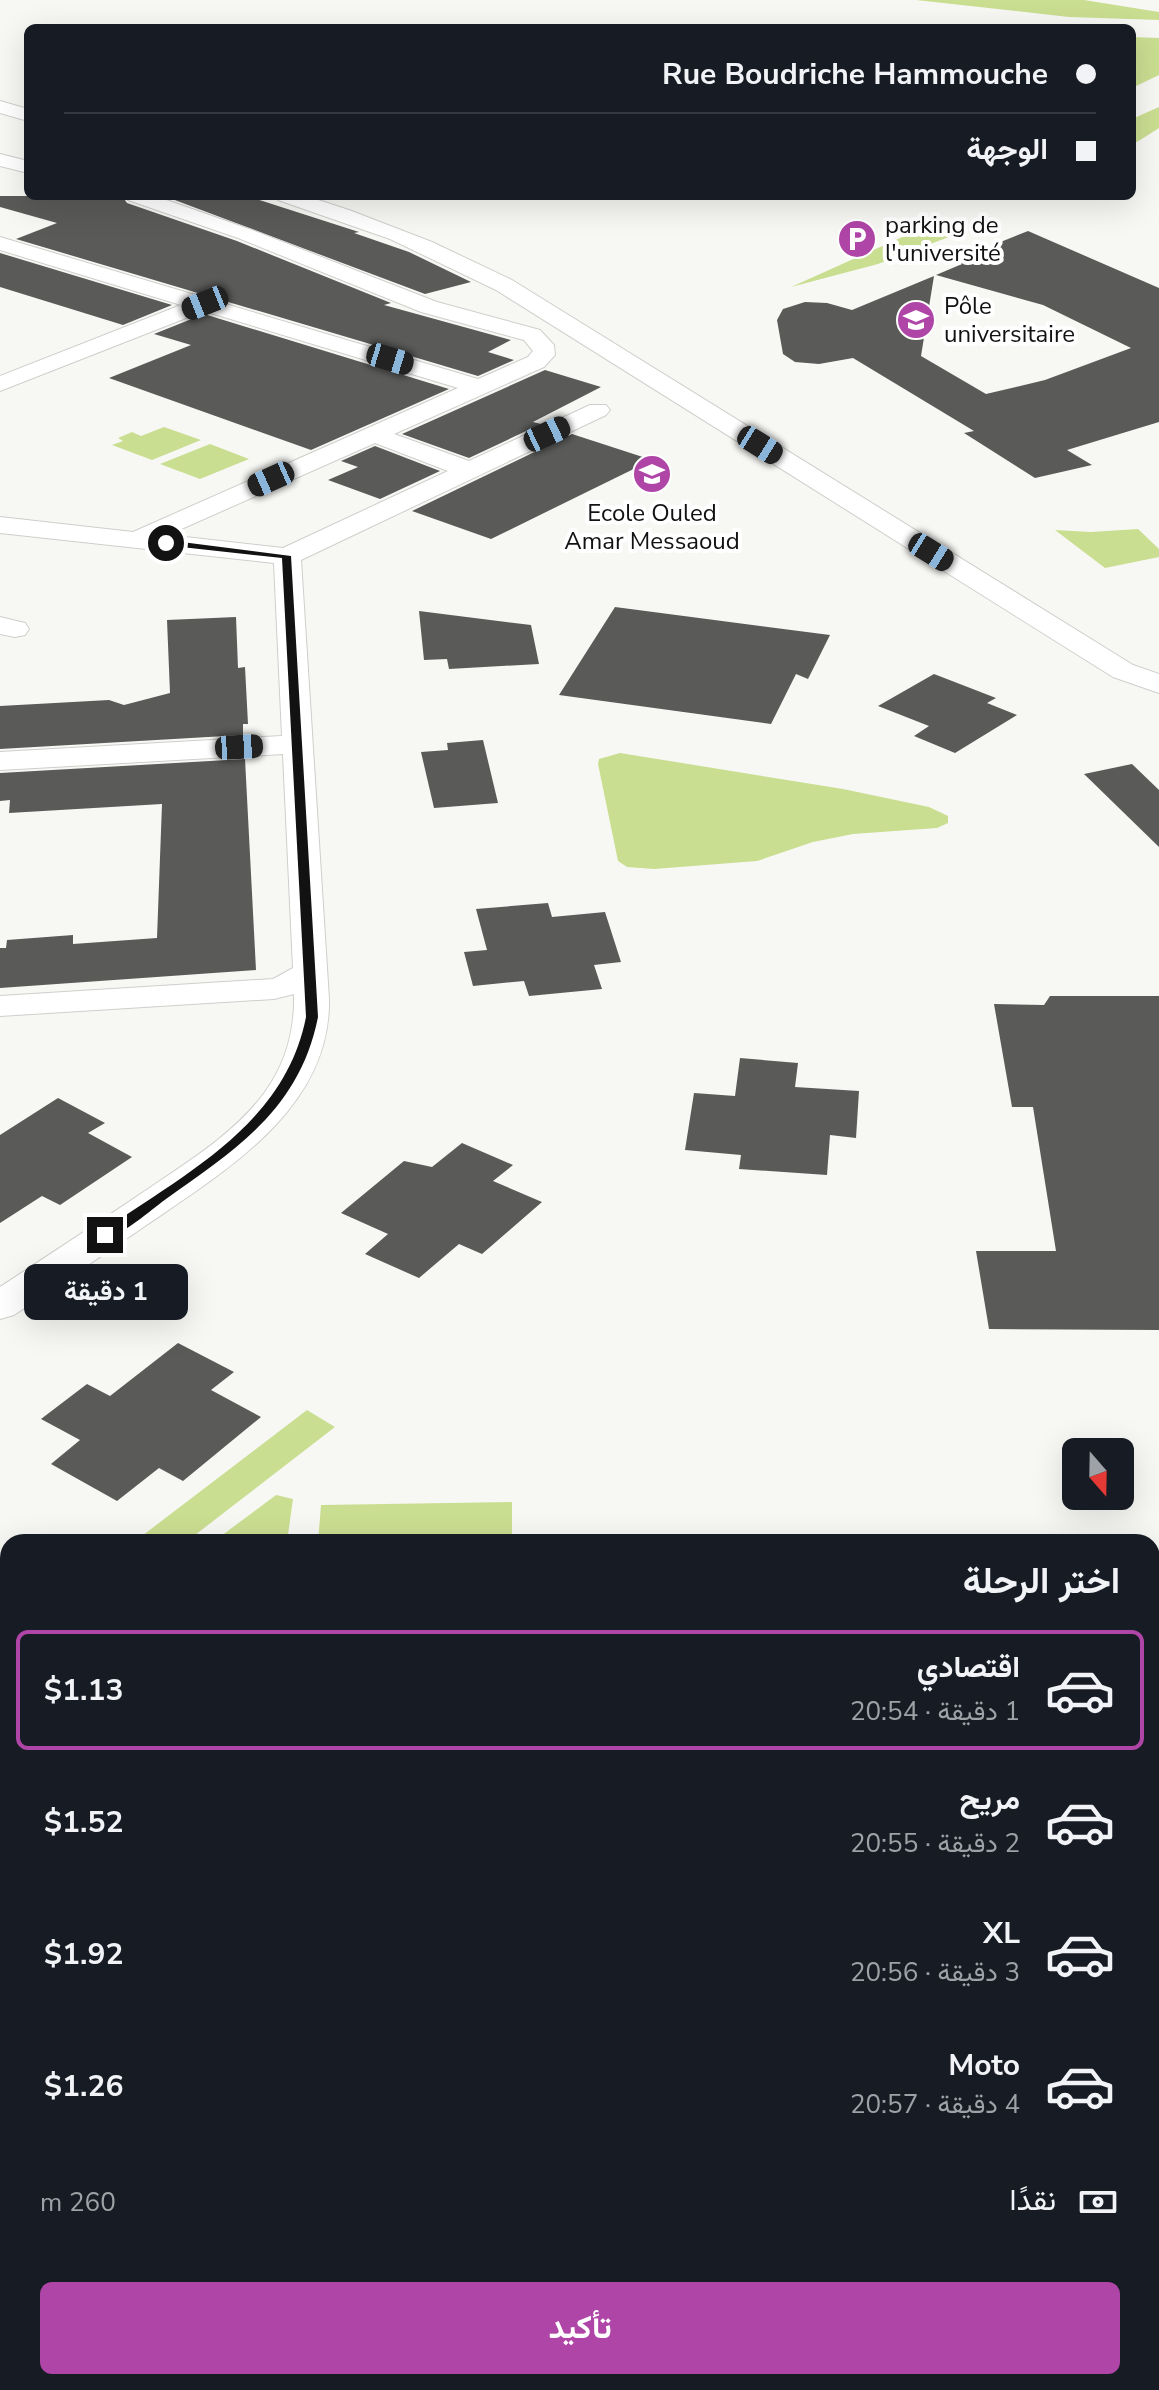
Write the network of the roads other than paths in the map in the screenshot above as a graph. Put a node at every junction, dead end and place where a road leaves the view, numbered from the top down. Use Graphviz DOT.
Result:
graph roads {
  1 [pos="0,107"];
  2 [pos="24,114"];
  3 [pos="0,119"];
  4 [pos="24,125"];
  5 [pos="0,160"];
  6 [pos="24,166"];
  7 [pos="158,200"];
  8 [pos="298,200"];
  9 [pos="343,200"];
  10 [pos="0,243"];
  11 [pos="205,303"];
  12 [pos="429,307"];
  13 [pos="486,307"];
  14 [pos="0,384"];
  15 [pos="479,387"];
  16 [pos="598,410"];
  17 [pos="378,430"];
  18 [pos="469,470"];
  19 [pos="0,525"];
  20 [pos="136,540"];
  21 [pos="287,556"];
  22 [pos="1139,662"];
  23 [pos="1159,670"];
  24 [pos="1159,684"];
  25 [pos="1159,697"];
  26 [pos="299,744"];
  27 [pos="0,761"];
  28 [pos="310,972"];
  29 [pos="274,989"];
  30 [pos="0,1006"];
  31 [pos="311,1023"];
  32 [pos="0,1306"];
  1 -- 2 [label="street"];
  3 -- 4 [label="street"];
  5 -- 6 [label="street"];
  7 -- 12 [label="street"];
  8 -- 13 [label="street"];
  9 -- 22 [label="street"];
  10 -- 11 [label="street"];
  11 -- 14 [label="street"];
  11 -- 15 [label="street"];
  12 -- 13 [label="street"];
  12 -- 13 [label="street"];
  13 -- 15 [label="street"];
  13 -- 22 [label="street"];
  15 -- 17 [label="street"];
  16 -- 18 [label="street"];
  17 -- 18 [label="street"];
  17 -- 20 [label="street"];
  18 -- 21 [label="street"];
  19 -- 20 [label="street"];
  20 -- 21 [label="street"];
  21 -- 26 [label="street"];
  22 -- 23 [label="street"];
  22 -- 24 [label="street"];
  22 -- 25 [label="street"];
  26 -- 27 [label="street"];
  26 -- 28 [label="street"];
  28 -- 29 [label="street"];
  28 -- 31 [label="street"];
  29 -- 30 [label="street"];
  29 -- 31 [label="street"];
  31 -- 32 [label="street"];
}
